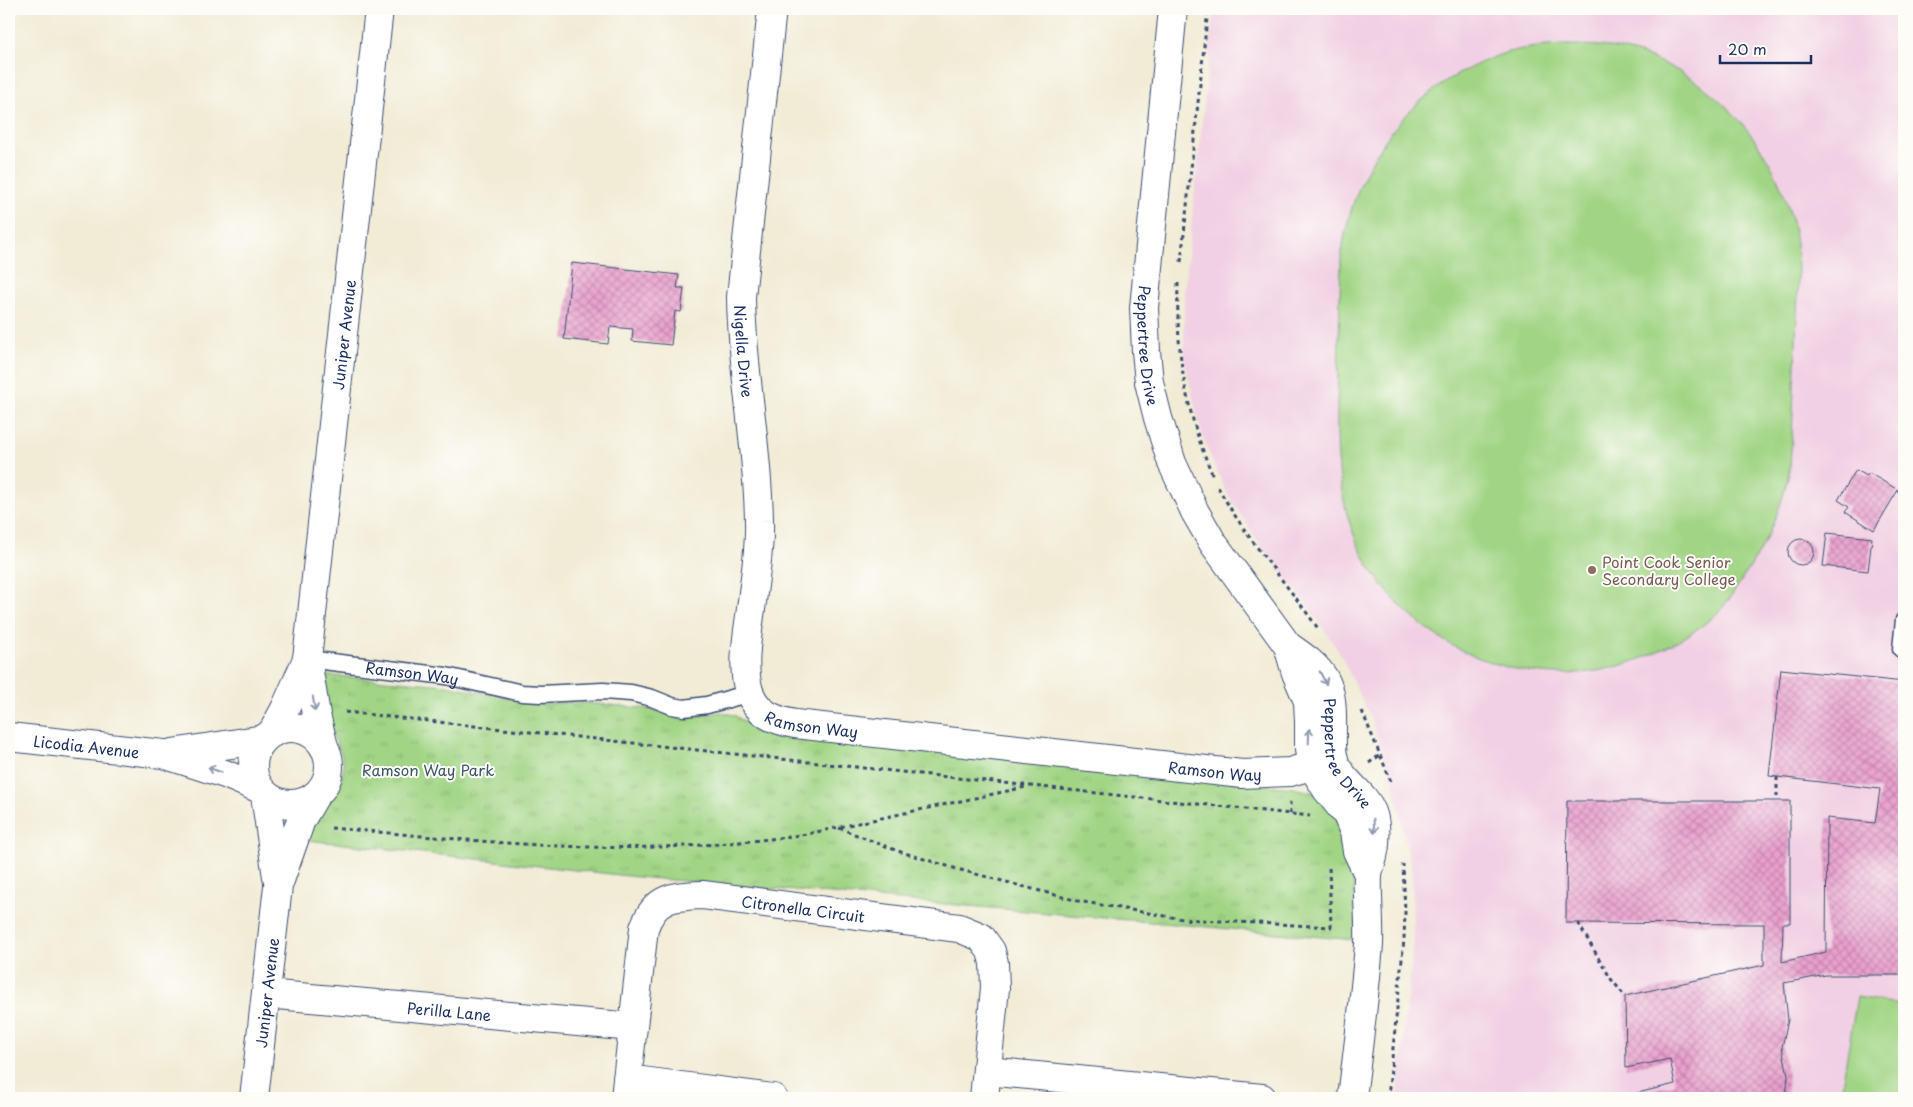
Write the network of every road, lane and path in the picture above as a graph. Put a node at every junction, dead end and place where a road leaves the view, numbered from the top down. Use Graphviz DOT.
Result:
graph roads {
  1 [pos="379,9"];
  2 [pos="772,9"];
  3 [pos="1173,9"];
  4 [pos="1208,9"];
  5 [pos="1180,262"];
  6 [pos="1178,282"];
  7 [pos="1904,620"];
  8 [pos="1320,631"];
  9 [pos="1901,649"];
  10 [pos="307,659"];
  11 [pos="750,693"];
  12 [pos="1360,704"];
  13 [pos="339,711"];
  14 [pos="268,736"];
  15 [pos="9,737"];
  16 [pos="324,748"];
  17 [pos="163,754"];
  18 [pos="1380,754"];
  19 [pos="1330,775"];
  20 [pos="1777,777"];
  21 [pos="1029,786"];
  22 [pos="1394,790"];
  23 [pos="263,792"];
  24 [pos="315,796"];
  25 [pos="1778,801"];
  26 [pos="327,828"];
  27 [pos="838,828"];
  28 [pos="1403,856"];
  29 [pos="1328,859"];
  30 [pos="278,886"];
  31 [pos="1578,923"];
  32 [pos="266,994"];
  33 [pos="1624,996"];
  34 [pos="633,1027"];
  35 [pos="987,1071"];
  36 [pos="626,1089"];
  37 [pos="254,1098"];
  38 [pos="773,1098"];
  39 [pos="984,1098"];
  40 [pos="1262,1098"];
  41 [pos="1352,1098"];
  42 [pos="1388,1098"];
  1 -- 10 [label="street, Juniper Avenue"];
  2 -- 11 [label="street, Nigella Drive"];
  3 -- 19 [label="street, Peppertree Drive"];
  4 -- 5 [label="path"];
  6 -- 8 [label="path"];
  7 -- 9 [label="lane"];
  10 -- 11 [label="lane, Ramson Way"];
  10 -- 14 [label="street, Juniper Avenue"];
  10 -- 16 [label="street, Juniper Avenue, one-way"];
  11 -- 19 [label="street, Ramson Way"];
  12 -- 18 [label="path"];
  13 -- 21 [label="path"];
  14 -- 16 [label="street"];
  14 -- 17 [label="street, Licodia Avenue"];
  14 -- 23 [label="street"];
  15 -- 17 [label="street, Licodia Avenue"];
  16 -- 24 [label="street"];
  23 -- 17 [label="street, Licodia Avenue, one-way"];
  18 -- 19 [label="path"];
  18 -- 22 [label="path"];
  19 -- 21 [label="path"];
  19 -- 41 [label="street, Peppertree Drive"];
  20 -- 25 [label="path"];
  21 -- 27 [label="path"];
  23 -- 24 [label="street"];
  23 -- 30 [label="street, Juniper Avenue"];
  24 -- 30 [label="street, Juniper Avenue"];
  26 -- 27 [label="path"];
  27 -- 29 [label="path"];
  28 -- 42 [label="path"];
  30 -- 32 [label="street, Juniper Avenue"];
  31 -- 33 [label="path"];
  32 -- 34 [label="street, Perilla Lane"];
  32 -- 37 [label="street, Juniper Avenue"];
  34 -- 35 [label="street, Citronella Circuit"];
  34 -- 36 [label="street, Citronella Circuit"];
  35 -- 39 [label="street, Citronella Circuit"];
  35 -- 40 [label="street"];
  36 -- 38 [label="street"];
}
